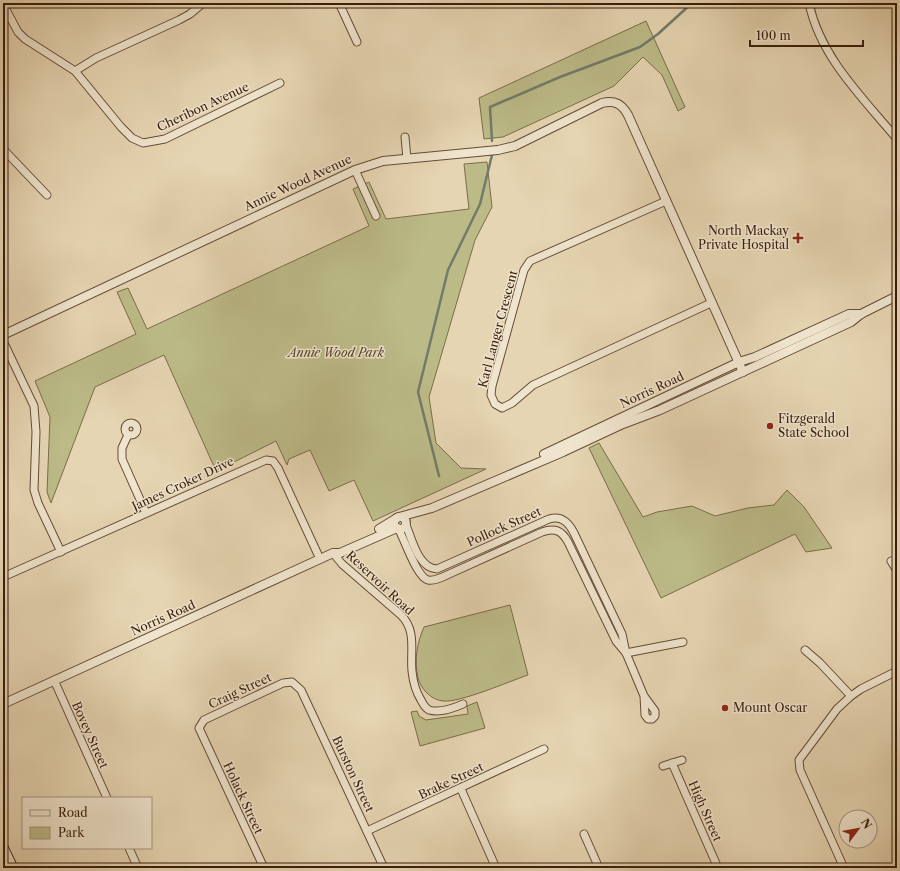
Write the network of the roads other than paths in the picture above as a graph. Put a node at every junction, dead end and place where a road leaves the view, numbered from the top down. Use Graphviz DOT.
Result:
graph roads {
  1 [pos="203,3"];
  2 [pos="339,3"];
  3 [pos="809,3"];
  4 [pos="3,4"];
  5 [pos="357,42"];
  6 [pos="75,71"];
  7 [pos="280,83"];
  8 [pos="405,137"];
  9 [pos="897,139"];
  10 [pos="3,149"];
  11 [pos="407,160"];
  12 [pos="355,170"];
  13 [pos="47,195"];
  14 [pos="666,201"];
  15 [pos="376,216"];
  16 [pos="897,296"];
  17 [pos="711,303"];
  18 [pos="861,314"];
  19 [pos="3,335"];
  20 [pos="3,342"];
  21 [pos="739,362"];
  22 [pos="743,372"];
  23 [pos="665,398"];
  24 [pos="669,406"];
  25 [pos="128,435"];
  26 [pos="456,497"];
  27 [pos="432,508"];
  28 [pos="146,513"];
  29 [pos="398,517"];
  30 [pos="539,523"];
  31 [pos="402,526"];
  32 [pos="570,527"];
  33 [pos="543,532"];
  34 [pos="518,533"];
  35 [pos="562,534"];
  36 [pos="521,541"];
  37 [pos="410,544"];
  38 [pos="484,548"];
  39 [pos="61,552"];
  40 [pos="583,552"];
  41 [pos="333,554"];
  42 [pos="574,555"];
  43 [pos="488,557"];
  44 [pos="320,559"];
  45 [pos="891,561"];
  46 [pos="452,563"];
  47 [pos="435,569"];
  48 [pos="897,571"];
  49 [pos="455,572"];
  50 [pos="593,573"];
  51 [pos="3,577"];
  52 [pos="585,577"];
  53 [pos="435,579"];
  54 [pos="603,594"];
  55 [pos="595,597"];
  56 [pos="683,642"];
  57 [pos="805,650"];
  58 [pos="626,653"];
  59 [pos="897,671"];
  60 [pos="54,680"];
  61 [pos="302,690"];
  62 [pos="644,696"];
  63 [pos="851,696"];
  64 [pos="3,704"];
  65 [pos="463,704"];
  66 [pos="203,737"];
  67 [pos="544,749"];
  68 [pos="682,760"];
  69 [pos="672,763"];
  70 [pos="663,766"];
  71 [pos="461,789"];
  72 [pos="107,797"];
  73 [pos="367,831"];
  74 [pos="584,834"];
  75 [pos="3,847"];
  76 [pos="129,849"];
  77 [pos="12,868"];
  78 [pos="138,868"];
  79 [pos="264,868"];
  80 [pos="384,868"];
  81 [pos="496,868"];
  82 [pos="599,868"];
  83 [pos="718,868"];
  84 [pos="844,868"];
  1 -- 6 [label="street"];
  2 -- 5 [label="street"];
  3 -- 9 [label="street"];
  4 -- 6 [label="street, Cheribon Avenue"];
  6 -- 7 [label="street, Cheribon Avenue"];
  8 -- 11 [label="street"];
  10 -- 13 [label="street"];
  11 -- 12 [label="street, Annie Wood Avenue"];
  11 -- 14 [label="street, Annie Wood Avenue"];
  12 -- 15 [label="street"];
  12 -- 19 [label="street, Annie Wood Avenue"];
  14 -- 17 [label="street"];
  14 -- 17 [label="street, Karl Langer Crescent"];
  16 -- 18 [label="street, Norris Road"];
  17 -- 21 [label="street"];
  18 -- 21 [label="street, Norris Road"];
  18 -- 22 [label="street, Norris Road"];
  20 -- 39 [label="street"];
  21 -- 22 [label="street"];
  21 -- 23 [label="street, Norris Road"];
  22 -- 24 [label="street, Norris Road"];
  23 -- 24 [label="street"];
  23 -- 26 [label="street, Norris Road"];
  24 -- 26 [label="street, Norris Road"];
  25 -- 28 [label="street"];
  26 -- 27 [label="street, Norris Road"];
  27 -- 29 [label="street, Norris Road"];
  27 -- 31 [label="street, Norris Road"];
  28 -- 39 [label="street, James Croker Drive"];
  28 -- 44 [label="street, James Croker Drive"];
  29 -- 31 [label="street"];
  29 -- 41 [label="street, Norris Road"];
  30 -- 32 [label="street, Pollock Street"];
  30 -- 33 [label="street"];
  30 -- 34 [label="street, Pollock Street"];
  31 -- 37 [label="street"];
  31 -- 41 [label="street, Norris Road"];
  32 -- 35 [label="street"];
  32 -- 40 [label="street"];
  33 -- 35 [label="street, Pollock Street"];
  33 -- 36 [label="street, Pollock Street"];
  34 -- 36 [label="street"];
  34 -- 38 [label="street, Pollock Street"];
  35 -- 42 [label="street"];
  36 -- 43 [label="street, Pollock Street"];
  37 -- 47 [label="street"];
  37 -- 53 [label="street"];
  38 -- 43 [label="street"];
  38 -- 46 [label="street, Pollock Street"];
  39 -- 51 [label="street, James Croker Drive"];
  40 -- 42 [label="street"];
  40 -- 50 [label="street"];
  41 -- 44 [label="street, Norris Road"];
  41 -- 65 [label="street, Reservoir Road"];
  42 -- 52 [label="street"];
  43 -- 49 [label="street, Pollock Street"];
  44 -- 60 [label="street, Norris Road"];
  45 -- 48 [label="street"];
  46 -- 47 [label="street, Pollock Street"];
  46 -- 49 [label="street"];
  47 -- 53 [label="street"];
  49 -- 53 [label="street, Pollock Street"];
  50 -- 52 [label="street"];
  50 -- 54 [label="street"];
  52 -- 55 [label="street"];
  54 -- 55 [label="street"];
  54 -- 58 [label="street"];
  55 -- 58 [label="street"];
  56 -- 58 [label="street"];
  57 -- 63 [label="street"];
  58 -- 62 [label="street"];
  59 -- 63 [label="street"];
  60 -- 64 [label="street, Norris Road"];
  60 -- 72 [label="street, Bovey Street"];
  61 -- 66 [label="street, Craig Street"];
  61 -- 73 [label="street, Burston Street"];
  63 -- 84 [label="street"];
  66 -- 79 [label="street, Holack Street"];
  67 -- 71 [label="street, Brake Street"];
  68 -- 69 [label="street"];
  69 -- 70 [label="street"];
  69 -- 83 [label="street, High Street"];
  71 -- 73 [label="street, Brake Street"];
  71 -- 81 [label="street"];
  73 -- 80 [label="street, Burston Street"];
  74 -- 82 [label="street"];
  75 -- 77 [label="main road"];
  76 -- 78 [label="street"];
}
